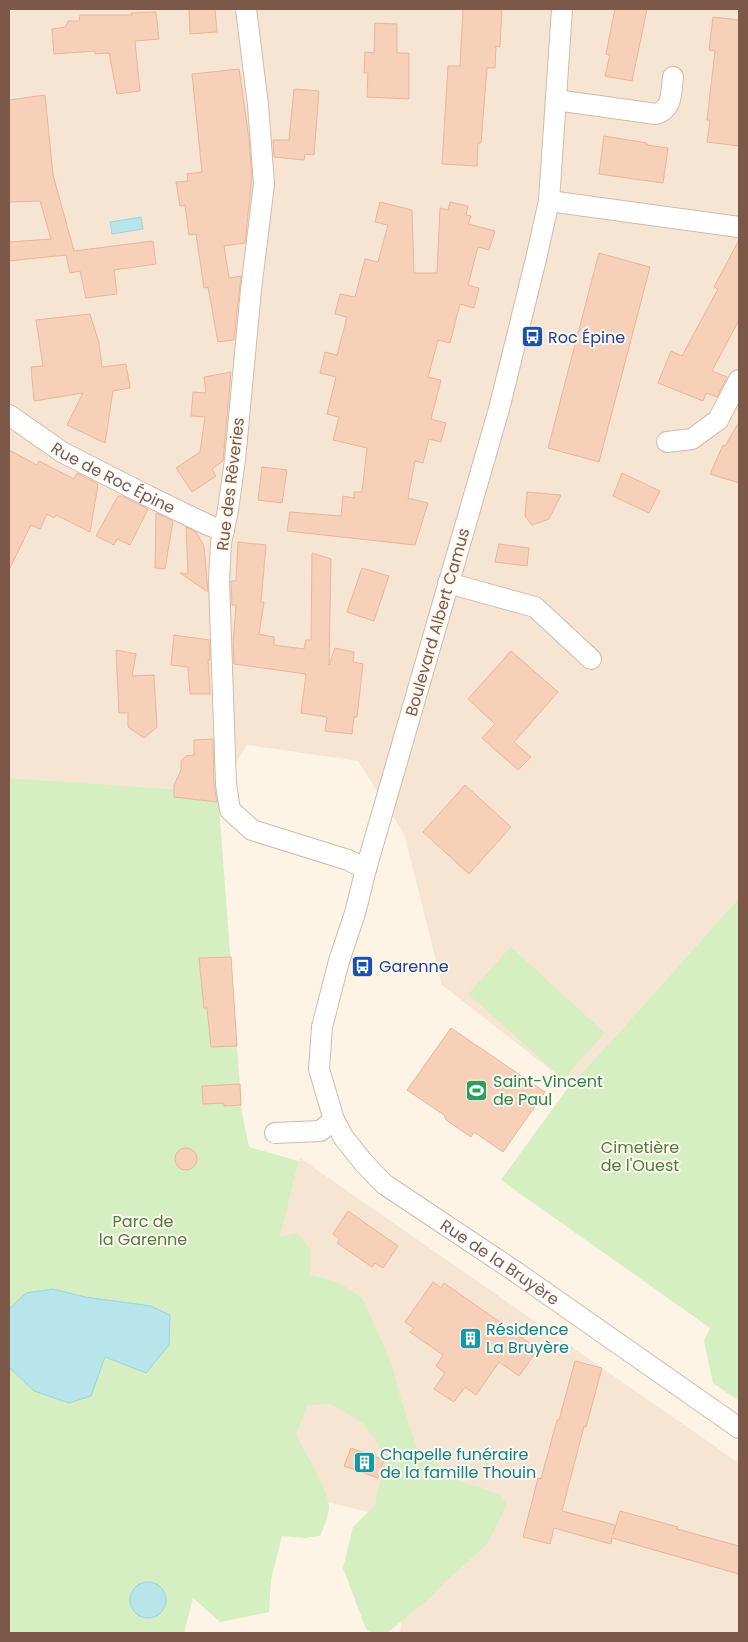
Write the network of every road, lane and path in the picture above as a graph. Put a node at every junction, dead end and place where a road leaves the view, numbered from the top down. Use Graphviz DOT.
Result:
graph roads {
  1 [pos="246,9"];
  2 [pos="562,9"];
  3 [pos="674,77"];
  4 [pos="556,100"];
  5 [pos="549,201"];
  6 [pos="739,227"];
  7 [pos="739,380"];
  8 [pos="9,415"];
  9 [pos="667,442"];
  10 [pos="225,528"];
  11 [pos="448,583"];
  12 [pos="591,659"];
  13 [pos="366,869"];
  14 [pos="334,1120"];
  15 [pos="275,1133"];
  16 [pos="344,1138"];
  17 [pos="739,1428"];
  1 -- 10 [label="street, Rue des Rêveries"];
  2 -- 4 [label="street, Boulevard Albert Camus"];
  3 -- 4 [label="street"];
  4 -- 5 [label="street, Boulevard Albert Camus"];
  5 -- 6 [label="street"];
  5 -- 11 [label="street, Boulevard Albert Camus"];
  7 -- 9 [label="street"];
  8 -- 10 [label="street, Rue de Roc Épine"];
  10 -- 13 [label="street, Rue des Rêveries"];
  11 -- 12 [label="street"];
  11 -- 13 [label="street, Boulevard Albert Camus"];
  13 -- 14 [label="street, Boulevard Albert Camus"];
  14 -- 15 [label="street"];
  14 -- 16 [label="street, Boulevard Albert Camus"];
  16 -- 17 [label="street, Rue de la Bruyère"];
}
